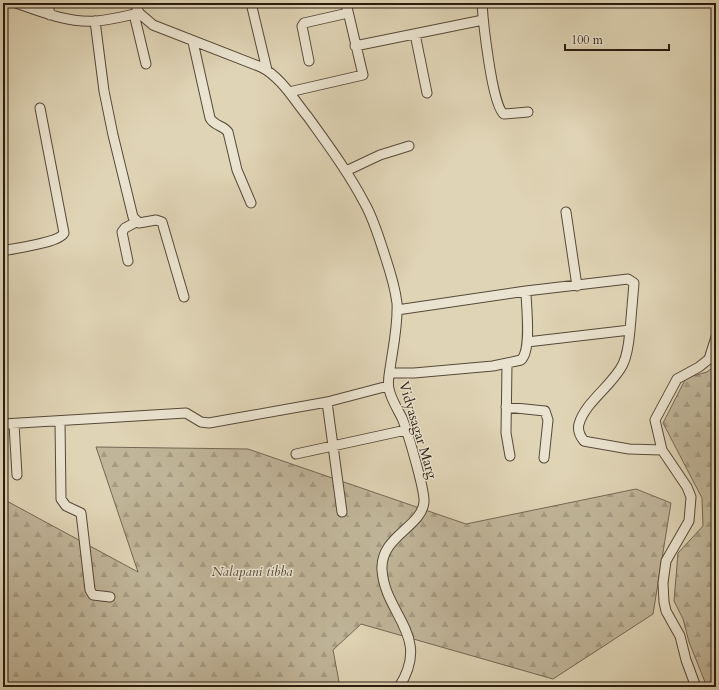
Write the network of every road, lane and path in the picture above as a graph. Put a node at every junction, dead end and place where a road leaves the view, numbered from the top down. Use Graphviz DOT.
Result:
graph roads {
  1 [pos="48,3"];
  2 [pos="135,3"];
  3 [pos="251,3"];
  4 [pos="346,3"];
  5 [pos="482,3"];
  6 [pos="20,4"];
  7 [pos="348,13"];
  8 [pos="136,14"];
  9 [pos="50,15"];
  10 [pos="483,20"];
  11 [pos="95,21"];
  12 [pos="415,34"];
  13 [pos="194,42"];
  14 [pos="355,46"];
  15 [pos="309,61"];
  16 [pos="146,64"];
  17 [pos="266,70"];
  18 [pos="289,92"];
  19 [pos="427,93"];
  20 [pos="40,108"];
  21 [pos="528,112"];
  22 [pos="409,146"];
  23 [pos="346,171"];
  24 [pos="251,202"];
  25 [pos="566,212"];
  26 [pos="136,222"];
  27 [pos="3,251"];
  28 [pos="128,260"];
  29 [pos="577,286"];
  30 [pos="526,291"];
  31 [pos="184,297"];
  32 [pos="397,310"];
  33 [pos="630,330"];
  34 [pos="716,337"];
  35 [pos="527,342"];
  36 [pos="507,364"];
  37 [pos="390,373"];
  38 [pos="388,386"];
  39 [pos="327,402"];
  40 [pos="506,406"];
  41 [pos="60,421"];
  42 [pos="3,424"];
  43 [pos="14,424"];
  44 [pos="406,430"];
  45 [pos="333,446"];
  46 [pos="662,450"];
  47 [pos="296,454"];
  48 [pos="510,456"];
  49 [pos="544,458"];
  50 [pos="17,475"];
  51 [pos="342,512"];
  52 [pos="110,597"];
  53 [pos="399,687"];
  54 [pos="696,687"];
  1 -- 9 [label="street"];
  2 -- 8 [label="street"];
  3 -- 17 [label="street"];
  4 -- 7 [label="street"];
  5 -- 10 [label="street"];
  6 -- 9 [label="street"];
  7 -- 14 [label="street"];
  7 -- 15 [label="street"];
  8 -- 11 [label="street"];
  8 -- 13 [label="street"];
  8 -- 16 [label="street"];
  9 -- 11 [label="street"];
  10 -- 12 [label="street"];
  10 -- 21 [label="street"];
  11 -- 26 [label="street"];
  12 -- 14 [label="street"];
  12 -- 19 [label="street"];
  13 -- 17 [label="street"];
  13 -- 24 [label="street"];
  14 -- 18 [label="street"];
  17 -- 18 [label="street, Vidyasagar Marg"];
  18 -- 23 [label="street, Vidyasagar Marg"];
  20 -- 27 [label="street"];
  22 -- 23 [label="street"];
  23 -- 32 [label="street, Vidyasagar Marg"];
  25 -- 29 [label="street"];
  26 -- 28 [label="street"];
  26 -- 31 [label="street"];
  29 -- 30 [label="street"];
  29 -- 33 [label="street"];
  30 -- 32 [label="street"];
  30 -- 35 [label="street"];
  32 -- 37 [label="street, Vidyasagar Marg"];
  33 -- 35 [label="street"];
  33 -- 46 [label="street"];
  34 -- 46 [label="street"];
  35 -- 36 [label="street"];
  36 -- 37 [label="street"];
  36 -- 40 [label="street"];
  37 -- 38 [label="street, Vidyasagar Marg"];
  38 -- 39 [label="street"];
  38 -- 44 [label="street, Vidyasagar Marg"];
  39 -- 41 [label="street"];
  39 -- 45 [label="street"];
  40 -- 48 [label="street"];
  40 -- 49 [label="street"];
  41 -- 43 [label="street"];
  41 -- 52 [label="street"];
  42 -- 43 [label="street"];
  43 -- 50 [label="street"];
  44 -- 45 [label="street"];
  44 -- 53 [label="street, Vidyasagar Marg"];
  45 -- 47 [label="street"];
  45 -- 51 [label="street"];
  46 -- 54 [label="street"];
}
